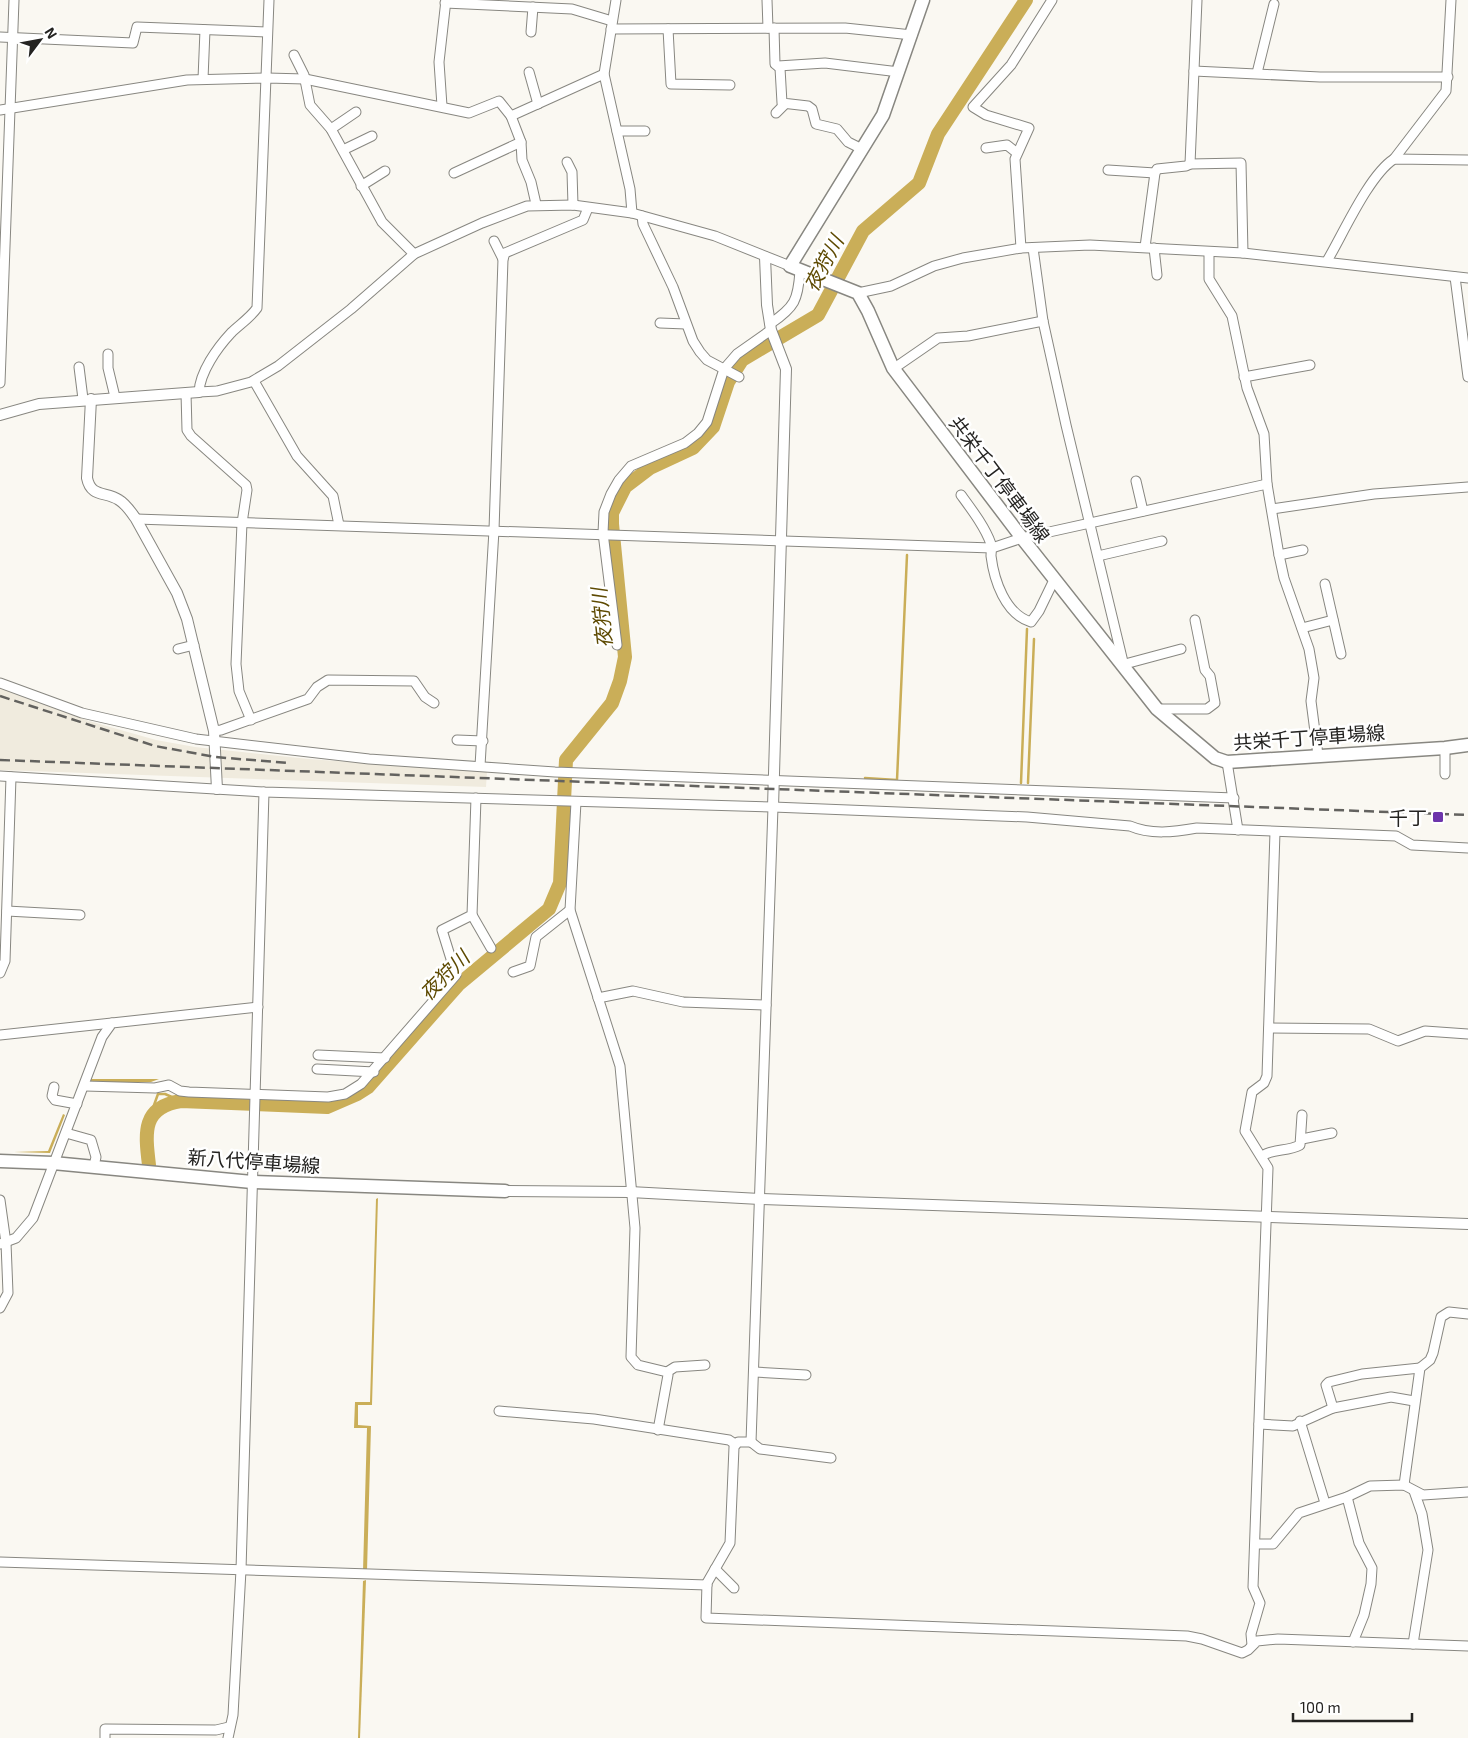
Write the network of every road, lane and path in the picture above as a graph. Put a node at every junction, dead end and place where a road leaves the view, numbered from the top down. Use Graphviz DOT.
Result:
graph roads {
  1 [pos="14,0"];
  2 [pos="269,0"];
  3 [pos="616,0"];
  4 [pos="767,0"];
  5 [pos="923,0"];
  6 [pos="1052,0"];
  7 [pos="1197,0"];
  8 [pos="1451,0"];
  9 [pos="446,1"];
  10 [pos="1274,4"];
  11 [pos="533,7"];
  12 [pos="611,25"];
  13 [pos="771,28"];
  14 [pos="668,29"];
  15 [pos="205,30"];
  16 [pos="267,32"];
  17 [pos="531,32"];
  18 [pos="912,35"];
  19 [pos="0,37"];
  20 [pos="12,38"];
  21 [pos="294,55"];
  22 [pos="778,66"];
  23 [pos="1194,71"];
  24 [pos="528,72"];
  25 [pos="899,72"];
  26 [pos="1257,73"];
  27 [pos="604,74"];
  28 [pos="1448,77"];
  29 [pos="267,78"];
  30 [pos="203,79"];
  31 [pos="305,79"];
  32 [pos="730,85"];
  33 [pos="538,104"];
  34 [pos="784,105"];
  35 [pos="442,106"];
  36 [pos="10,109"];
  37 [pos="0,110"];
  38 [pos="356,112"];
  39 [pos="776,114"];
  40 [pos="510,116"];
  41 [pos="331,129"];
  42 [pos="617,131"];
  43 [pos="644,131"];
  44 [pos="372,136"];
  45 [pos="521,142"];
  46 [pos="986,148"];
  47 [pos="862,149"];
  48 [pos="343,150"];
  49 [pos="1017,153"];
  50 [pos="1394,159"];
  51 [pos="1468,160"];
  52 [pos="567,162"];
  53 [pos="1190,164"];
  54 [pos="1108,170"];
  55 [pos="385,171"];
  56 [pos="454,173"];
  57 [pos="1155,173"];
  58 [pos="361,186"];
  59 [pos="536,204"];
  60 [pos="573,205"];
  61 [pos="588,208"];
  62 [pos="632,213"];
  63 [pos="642,216"];
  64 [pos="494,241"];
  65 [pos="1021,248"];
  66 [pos="1033,248"];
  67 [pos="1149,248"];
  68 [pos="1209,252"];
  69 [pos="1243,253"];
  70 [pos="414,254"];
  71 [pos="765,257"];
  72 [pos="503,259"];
  73 [pos="1327,261"];
  74 [pos="795,268"];
  75 [pos="1157,275"];
  76 [pos="1455,277"];
  77 [pos="1468,278"];
  78 [pos="852,292"];
  79 [pos="1043,321"];
  80 [pos="660,323"];
  81 [pos="686,324"];
  82 [pos="771,329"];
  83 [pos="108,354"];
  84 [pos="1310,366"];
  85 [pos="79,367"];
  86 [pos="893,369"];
  87 [pos="725,370"];
  88 [pos="738,376"];
  89 [pos="1244,376"];
  90 [pos="1468,377"];
  91 [pos="254,381"];
  92 [pos="0,383"];
  93 [pos="199,392"];
  94 [pos="186,393"];
  95 [pos="115,397"];
  96 [pos="87,399"];
  97 [pos="0,415"];
  98 [pos="1136,481"];
  99 [pos="1267,484"];
  100 [pos="1468,487"];
  101 [pos="961,495"];
  102 [pos="1272,510"];
  103 [pos="1143,511"];
  104 [pos="136,519"];
  105 [pos="242,523"];
  106 [pos="1090,523"];
  107 [pos="339,525"];
  108 [pos="494,530"];
  109 [pos="604,534"];
  110 [pos="1022,538"];
  111 [pos="1162,541"];
  112 [pos="781,542"];
  113 [pos="992,548"];
  114 [pos="1303,550"];
  115 [pos="1279,555"];
  116 [pos="1098,556"];
  117 [pos="1054,580"];
  118 [pos="1325,584"];
  119 [pos="1195,620"];
  120 [pos="1333,620"];
  121 [pos="1302,628"];
  122 [pos="194,645"];
  123 [pos="617,645"];
  124 [pos="178,649"];
  125 [pos="1181,649"];
  126 [pos="1341,654"];
  127 [pos="1124,666"];
  128 [pos="0,683"];
  129 [pos="434,703"];
  130 [pos="1157,709"];
  131 [pos="251,720"];
  132 [pos="214,736"];
  133 [pos="457,740"];
  134 [pos="483,741"];
  135 [pos="1468,745"];
  136 [pos="1445,748"];
  137 [pos="1318,755"];
  138 [pos="1227,762"];
  139 [pos="480,766"];
  140 [pos="1445,774"];
  141 [pos="0,776"];
  142 [pos="11,776"];
  143 [pos="774,782"];
  144 [pos="217,789"];
  145 [pos="264,792"];
  146 [pos="476,798"];
  147 [pos="1234,798"];
  148 [pos="576,802"];
  149 [pos="773,807"];
  150 [pos="1238,830"];
  151 [pos="1275,832"];
  152 [pos="1468,848"];
  153 [pos="7,911"];
  154 [pos="565,913"];
  155 [pos="80,915"];
  156 [pos="472,915"];
  157 [pos="491,948"];
  158 [pos="513,972"];
  159 [pos="0,973"];
  160 [pos="598,998"];
  161 [pos="766,1005"];
  162 [pos="258,1007"];
  163 [pos="112,1023"];
  164 [pos="1269,1028"];
  165 [pos="1468,1034"];
  166 [pos="0,1036"];
  167 [pos="318,1055"];
  168 [pos="385,1058"];
  169 [pos="317,1069"];
  170 [pos="374,1072"];
  171 [pos="84,1086"];
  172 [pos="54,1087"];
  173 [pos="253,1096"];
  174 [pos="77,1104"];
  175 [pos="1302,1115"];
  176 [pos="66,1133"];
  177 [pos="1332,1133"];
  178 [pos="1302,1139"];
  179 [pos="1262,1156"];
  180 [pos="0,1162"];
  181 [pos="53,1163"];
  182 [pos="94,1166"];
  183 [pos="252,1182"];
  184 [pos="505,1190"];
  185 [pos="630,1192"];
  186 [pos="760,1199"];
  187 [pos="0,1200"];
  188 [pos="1266,1217"];
  189 [pos="1468,1224"];
  190 [pos="3,1243"];
  191 [pos="0,1308"];
  192 [pos="1468,1314"];
  193 [pos="705,1365"];
  194 [pos="1420,1368"];
  195 [pos="667,1372"];
  196 [pos="755,1372"];
  197 [pos="806,1375"];
  198 [pos="1414,1401"];
  199 [pos="1333,1408"];
  200 [pos="499,1411"];
  201 [pos="1300,1421"];
  202 [pos="1259,1424"];
  203 [pos="658,1430"];
  204 [pos="752,1442"];
  205 [pos="735,1444"];
  206 [pos="831,1458"];
  207 [pos="1404,1485"];
  208 [pos="1414,1491"];
  209 [pos="1468,1492"];
  210 [pos="1347,1497"];
  211 [pos="1325,1503"];
  212 [pos="1256,1544"];
  213 [pos="0,1562"];
  214 [pos="715,1569"];
  215 [pos="241,1570"];
  216 [pos="707,1585"];
  217 [pos="734,1588"];
  218 [pos="1353,1642"];
  219 [pos="1413,1644"];
  220 [pos="1252,1645"];
  221 [pos="1468,1646"];
  222 [pos="229,1727"];
  223 [pos="105,1738"];
  224 [pos="228,1738"];
  1 -- 20 [label="street"];
  2 -- 16 [label="street"];
  3 -- 12 [label="street"];
  4 -- 13 [label="street"];
  5 -- 18 [label="main road"];
  6 -- 49 [label="street"];
  7 -- 23 [label="street"];
  8 -- 28 [label="street"];
  9 -- 11 [label="street"];
  9 -- 35 [label="street"];
  10 -- 26 [label="street"];
  11 -- 12 [label="street"];
  11 -- 17 [label="street"];
  12 -- 14 [label="street"];
  12 -- 27 [label="street"];
  13 -- 14 [label="street"];
  13 -- 18 [label="street"];
  13 -- 22 [label="street"];
  14 -- 32 [label="street"];
  15 -- 16 [label="street"];
  15 -- 20 [label="street"];
  15 -- 30 [label="street"];
  16 -- 29 [label="street"];
  18 -- 25 [label="main road"];
  19 -- 20 [label="street"];
  20 -- 36 [label="street"];
  21 -- 31 [label="street"];
  22 -- 25 [label="street"];
  22 -- 34 [label="street"];
  23 -- 26 [label="street"];
  23 -- 53 [label="street"];
  24 -- 33 [label="street"];
  25 -- 47 [label="main road"];
  26 -- 28 [label="street"];
  27 -- 33 [label="street"];
  27 -- 42 [label="street"];
  28 -- 50 [label="street"];
  29 -- 30 [label="street"];
  29 -- 31 [label="street"];
  29 -- 93 [label="street"];
  30 -- 36 [label="street"];
  31 -- 35 [label="street"];
  31 -- 41 [label="street"];
  33 -- 40 [label="street"];
  34 -- 39 [label="street"];
  34 -- 47 [label="street"];
  35 -- 40 [label="street"];
  36 -- 37 [label="street"];
  36 -- 92 [label="street"];
  38 -- 41 [label="street"];
  40 -- 45 [label="street"];
  41 -- 48 [label="street"];
  42 -- 43 [label="street"];
  42 -- 62 [label="street"];
  44 -- 48 [label="street"];
  45 -- 56 [label="street"];
  45 -- 59 [label="street"];
  46 -- 49 [label="street"];
  47 -- 74 [label="main road"];
  48 -- 58 [label="street"];
  49 -- 65 [label="street"];
  50 -- 51 [label="street"];
  50 -- 73 [label="street"];
  52 -- 60 [label="street"];
  53 -- 57 [label="street"];
  53 -- 69 [label="street"];
  54 -- 57 [label="street"];
  55 -- 58 [label="street"];
  57 -- 67 [label="street"];
  58 -- 70 [label="street"];
  59 -- 60 [label="street"];
  59 -- 70 [label="street"];
  60 -- 61 [label="street"];
  61 -- 62 [label="street"];
  61 -- 72 [label="street"];
  62 -- 63 [label="street"];
  63 -- 71 [label="street"];
  63 -- 81 [label="street"];
  64 -- 72 [label="street"];
  65 -- 66 [label="street"];
  65 -- 78 [label="street"];
  66 -- 67 [label="street"];
  66 -- 79 [label="street"];
  67 -- 68 [label="street"];
  67 -- 75 [label="street"];
  68 -- 69 [label="street"];
  68 -- 89 [label="street"];
  69 -- 73 [label="street"];
  70 -- 91 [label="street"];
  71 -- 74 [label="street"];
  71 -- 82 [label="street"];
  72 -- 108 [label="street"];
  73 -- 76 [label="street"];
  74 -- 78 [label="main road"];
  74 -- 82 [label="street"];
  76 -- 77 [label="street"];
  76 -- 90 [label="street"];
  78 -- 86 [label="main road, 共栄千丁停車場線"];
  79 -- 86 [label="street"];
  79 -- 106 [label="street"];
  80 -- 81 [label="street"];
  81 -- 87 [label="street"];
  82 -- 87 [label="street"];
  82 -- 112 [label="street"];
  83 -- 95 [label="street"];
  84 -- 89 [label="street"];
  85 -- 96 [label="street"];
  86 -- 110 [label="main road, 共栄千丁停車場線"];
  87 -- 88 [label="street"];
  87 -- 109 [label="street"];
  89 -- 99 [label="street"];
  91 -- 93 [label="street"];
  91 -- 107 [label="street"];
  93 -- 94 [label="street"];
  94 -- 95 [label="street"];
  94 -- 105 [label="street"];
  95 -- 96 [label="street"];
  96 -- 97 [label="street"];
  96 -- 104 [label="street"];
  98 -- 103 [label="street"];
  99 -- 102 [label="street"];
  99 -- 103 [label="street"];
  100 -- 102 [label="street"];
  101 -- 113 [label="street"];
  102 -- 115 [label="street"];
  103 -- 106 [label="street"];
  104 -- 105 [label="street"];
  104 -- 122 [label="street"];
  105 -- 107 [label="street"];
  105 -- 131 [label="street"];
  106 -- 110 [label="street"];
  106 -- 116 [label="street"];
  107 -- 108 [label="street"];
  108 -- 109 [label="street"];
  108 -- 134 [label="street"];
  109 -- 112 [label="street"];
  109 -- 123 [label="street"];
  110 -- 113 [label="street"];
  110 -- 117 [label="main road, 共栄千丁停車場線"];
  111 -- 116 [label="street"];
  112 -- 113 [label="street"];
  112 -- 143 [label="street"];
  113 -- 117 [label="street"];
  114 -- 115 [label="street"];
  115 -- 121 [label="street"];
  116 -- 127 [label="street"];
  117 -- 127 [label="main road, 共栄千丁停車場線"];
  118 -- 120 [label="street"];
  119 -- 130 [label="street"];
  120 -- 121 [label="street"];
  120 -- 126 [label="street"];
  121 -- 137 [label="street"];
  122 -- 124 [label="street"];
  122 -- 132 [label="street"];
  125 -- 127 [label="street"];
  127 -- 130 [label="main road, 共栄千丁停車場線"];
  128 -- 132 [label="street"];
  129 -- 131 [label="street"];
  130 -- 138 [label="main road, 共栄千丁停車場線"];
  131 -- 132 [label="street"];
  132 -- 139 [label="street"];
  132 -- 144 [label="street"];
  133 -- 134 [label="street"];
  134 -- 139 [label="street"];
  135 -- 136 [label="main road, 共栄千丁停車場線"];
  136 -- 137 [label="main road, 共栄千丁停車場線"];
  136 -- 140 [label="street"];
  137 -- 138 [label="main road, 共栄千丁停車場線"];
  138 -- 147 [label="street"];
  139 -- 143 [label="street"];
  141 -- 142 [label="street"];
  142 -- 144 [label="street"];
  142 -- 153 [label="street"];
  143 -- 147 [label="street"];
  143 -- 149 [label="street"];
  144 -- 145 [label="street"];
  145 -- 146 [label="street"];
  145 -- 162 [label="street"];
  146 -- 148 [label="street"];
  146 -- 156 [label="street"];
  147 -- 150 [label="street"];
  148 -- 149 [label="street"];
  148 -- 154 [label="street"];
  149 -- 150 [label="street"];
  149 -- 161 [label="street"];
  150 -- 151 [label="street"];
  151 -- 152 [label="street"];
  151 -- 164 [label="street"];
  153 -- 155 [label="street"];
  153 -- 159 [label="street"];
  154 -- 158 [label="street"];
  154 -- 160 [label="street"];
  156 -- 157 [label="street"];
  156 -- 168 [label="street"];
  160 -- 161 [label="street"];
  160 -- 185 [label="street"];
  161 -- 186 [label="street"];
  162 -- 163 [label="street"];
  162 -- 173 [label="street"];
  163 -- 166 [label="street"];
  163 -- 171 [label="street"];
  164 -- 165 [label="street"];
  164 -- 179 [label="street"];
  167 -- 168 [label="street"];
  168 -- 170 [label="street"];
  169 -- 170 [label="street"];
  170 -- 173 [label="street"];
  171 -- 173 [label="street"];
  171 -- 174 [label="street"];
  172 -- 174 [label="street"];
  173 -- 183 [label="street"];
  174 -- 176 [label="street"];
  175 -- 178 [label="street"];
  176 -- 181 [label="street"];
  176 -- 182 [label="street"];
  177 -- 178 [label="street"];
  178 -- 179 [label="street"];
  179 -- 188 [label="street"];
  180 -- 181 [label="main road, 新八代停車場線"];
  181 -- 182 [label="main road, 新八代停車場線"];
  181 -- 190 [label="street"];
  182 -- 183 [label="main road, 新八代停車場線"];
  183 -- 184 [label="main road, 新八代停車場線"];
  183 -- 215 [label="street"];
  184 -- 185 [label="street"];
  185 -- 186 [label="street"];
  185 -- 195 [label="street"];
  186 -- 188 [label="street"];
  186 -- 196 [label="street"];
  187 -- 190 [label="street"];
  188 -- 189 [label="street"];
  188 -- 202 [label="street"];
  190 -- 191 [label="street"];
  192 -- 194 [label="street"];
  193 -- 195 [label="street"];
  194 -- 198 [label="street"];
  194 -- 199 [label="street"];
  195 -- 203 [label="street"];
  196 -- 197 [label="street"];
  196 -- 204 [label="street"];
  198 -- 199 [label="street"];
  198 -- 207 [label="street"];
  199 -- 201 [label="street"];
  200 -- 203 [label="street"];
  201 -- 202 [label="street"];
  201 -- 211 [label="street"];
  202 -- 212 [label="street"];
  203 -- 205 [label="street"];
  204 -- 205 [label="street"];
  204 -- 206 [label="street"];
  205 -- 214 [label="street"];
  207 -- 208 [label="street"];
  207 -- 210 [label="street"];
  208 -- 209 [label="street"];
  208 -- 219 [label="street"];
  210 -- 211 [label="street"];
  210 -- 218 [label="street"];
  211 -- 212 [label="street"];
  212 -- 220 [label="street"];
  213 -- 215 [label="street"];
  214 -- 216 [label="street"];
  214 -- 217 [label="street"];
  215 -- 216 [label="street"];
  215 -- 222 [label="street"];
  216 -- 220 [label="street"];
  218 -- 219 [label="street"];
  218 -- 220 [label="street"];
  219 -- 221 [label="street"];
  222 -- 223 [label="street"];
  222 -- 224 [label="street"];
}
